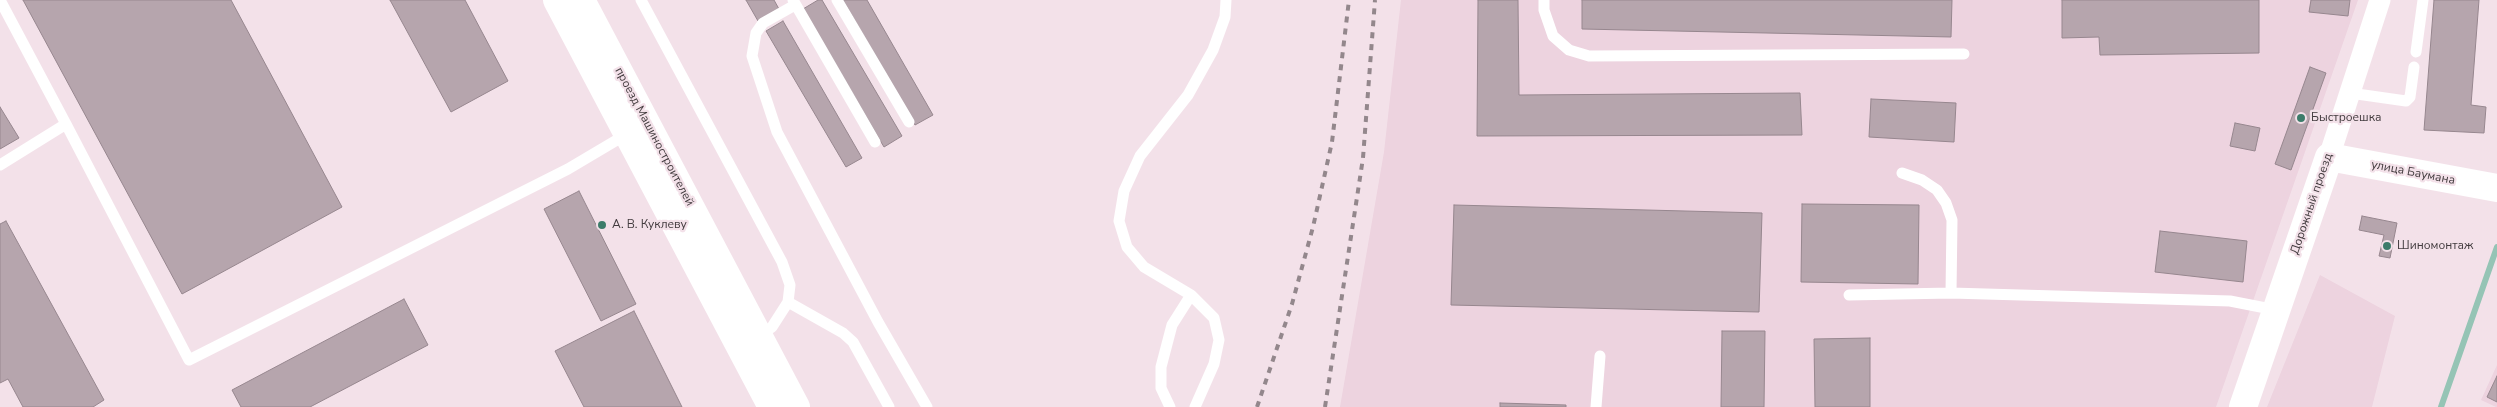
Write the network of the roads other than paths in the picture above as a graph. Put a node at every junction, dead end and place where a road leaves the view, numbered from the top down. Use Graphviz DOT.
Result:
graph roads {
  1 [pos="0,0"];
  2 [pos="556,0"];
  3 [pos="581,0"];
  4 [pos="642,0"];
  5 [pos="837,0"];
  6 [pos="1226,0"];
  7 [pos="1544,0"];
  8 [pos="2380,0"];
  9 [pos="2423,0"];
  10 [pos="794,2"];
  11 [pos="2416,52"];
  12 [pos="1964,54"];
  13 [pos="2414,67"];
  14 [pos="2350,93"];
  15 [pos="909,122"];
  16 [pos="66,124"];
  17 [pos="636,128"];
  18 [pos="875,142"];
  19 [pos="2329,157"];
  20 [pos="0,165"];
  21 [pos="1902,173"];
  22 [pos="2497,188"];
  23 [pos="1951,293"];
  24 [pos="1191,295"];
  25 [pos="1849,295"];
  26 [pos="788,302"];
  27 [pos="2276,310"];
  28 [pos="749,341"];
  29 [pos="1600,356"];
  30 [pos="772,407"];
  31 [pos="796,407"];
  32 [pos="889,407"];
  33 [pos="926,407"];
  34 [pos="1170,407"];
  35 [pos="1194,407"];
  36 [pos="1596,407"];
  37 [pos="2243,407"];
  1 -- 16 [label="lane"];
  2 -- 17 [label="main road, проезд Машиностроителей"];
  3 -- 17 [label="main road, проезд Машиностроителей"];
  4 -- 26 [label="lane"];
  5 -- 15 [label="lane"];
  6 -- 24 [label="lane"];
  7 -- 12 [label="lane"];
  8 -- 14 [label="street, Дорожный проезд"];
  9 -- 11 [label="lane"];
  10 -- 18 [label="lane"];
  10 -- 33 [label="lane"];
  13 -- 14 [label="lane"];
  14 -- 19 [label="street, Дорожный проезд"];
  16 -- 17 [label="lane"];
  16 -- 20 [label="lane"];
  17 -- 28 [label="main road, проезд Машиностроителей"];
  19 -- 22 [label="main road, улица Баумана"];
  19 -- 27 [label="main road, Дорожный проезд"];
  21 -- 23 [label="lane"];
  23 -- 25 [label="lane"];
  23 -- 27 [label="lane"];
  24 -- 34 [label="lane"];
  24 -- 35 [label="lane"];
  26 -- 28 [label="lane"];
  26 -- 32 [label="lane"];
  27 -- 37 [label="main road, Дорожный проезд"];
  28 -- 30 [label="main road, проезд Машиностроителей"];
  28 -- 31 [label="main road, проезд Машиностроителей"];
  29 -- 36 [label="lane"];
}
